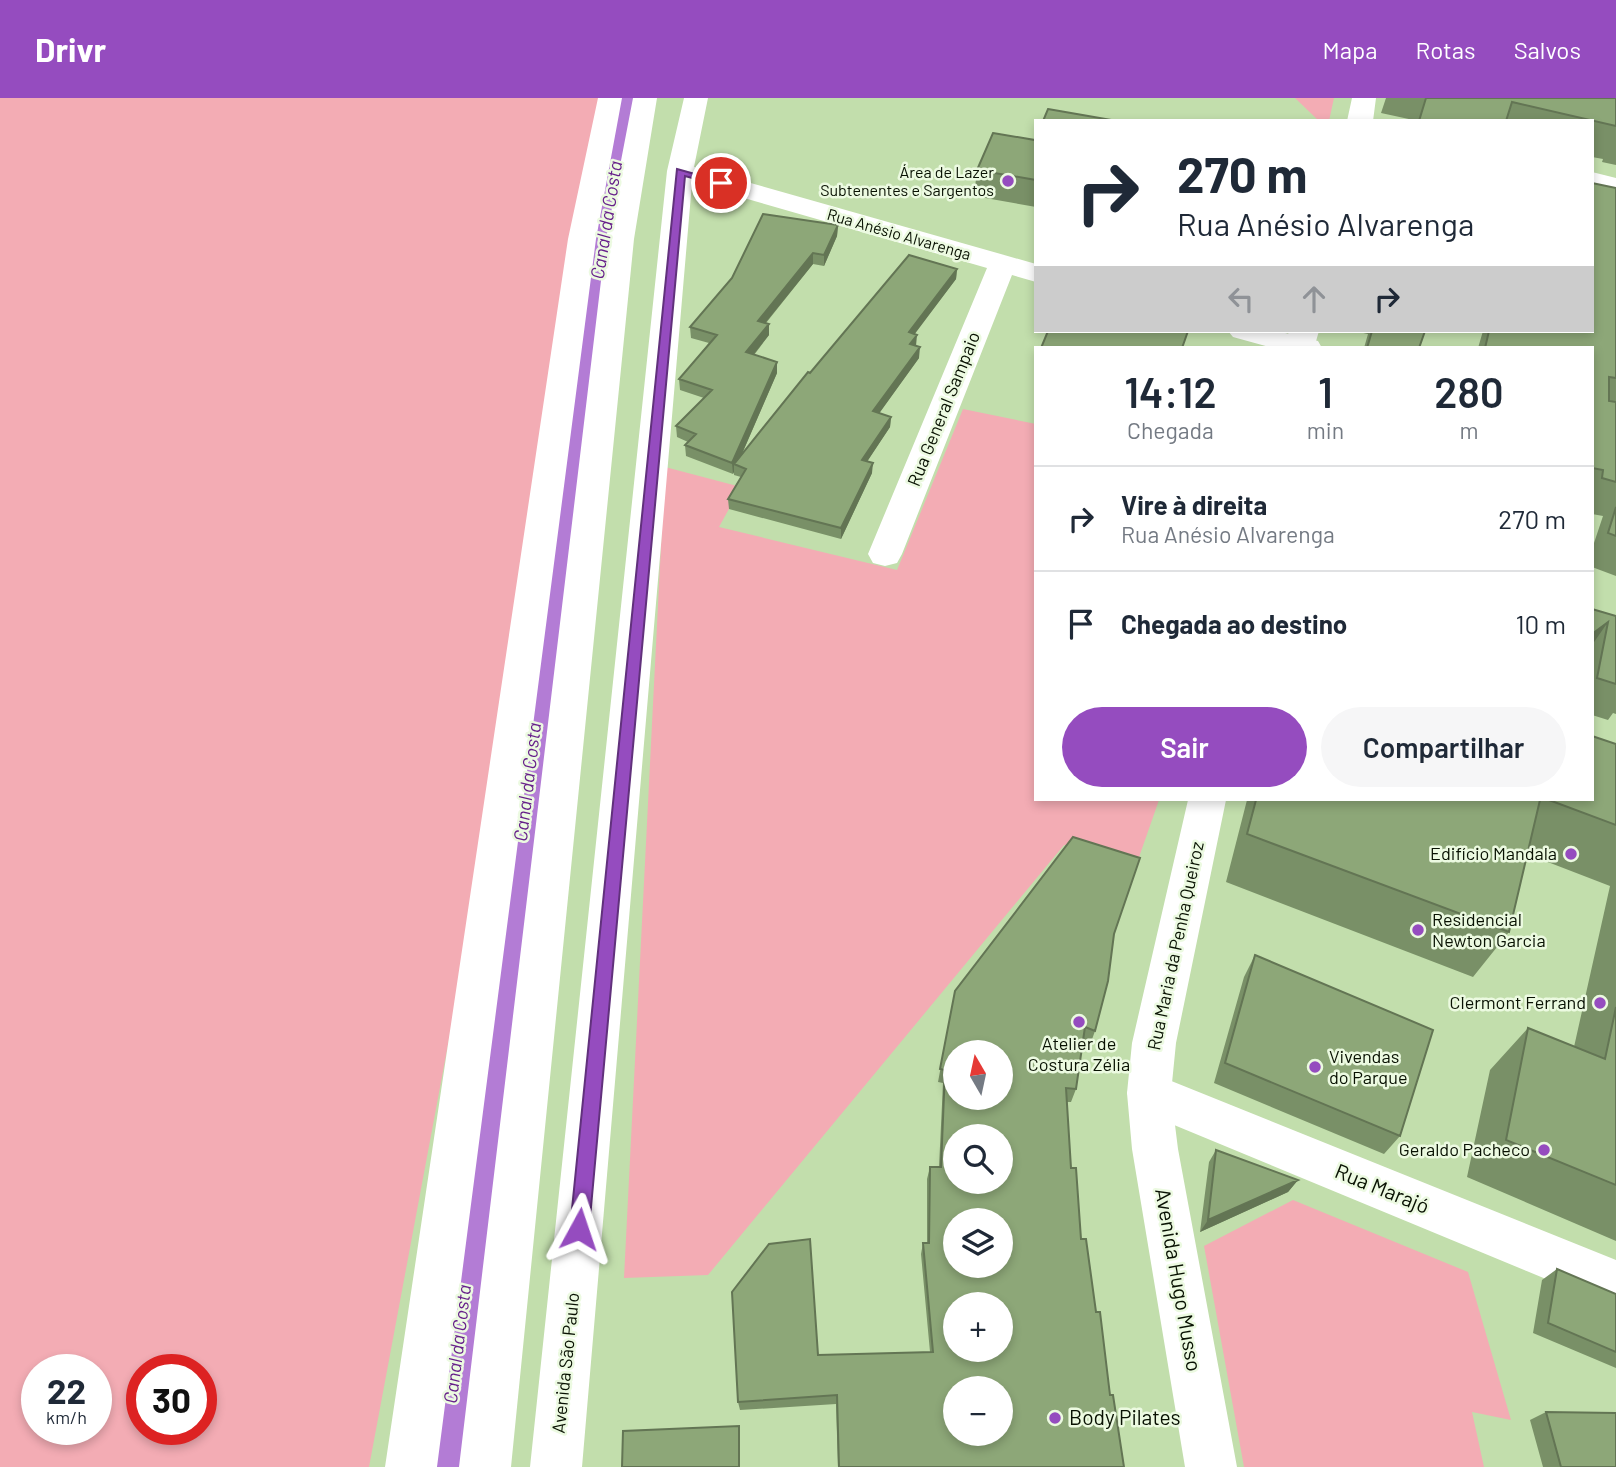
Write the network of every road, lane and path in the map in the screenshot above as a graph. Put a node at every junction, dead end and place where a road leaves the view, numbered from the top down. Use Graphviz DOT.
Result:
graph roads {
  1 [pos="610,98"];
  2 [pos="645,98"];
  3 [pos="696,98"];
  4 [pos="1363,98"];
  5 [pos="1360,119"];
  6 [pos="680,171"];
  7 [pos="1594,180"];
  8 [pos="1616,186"];
  9 [pos="1003,263"];
  10 [pos="1034,272"];
  11 [pos="1253,333"];
  12 [pos="1302,343"];
  13 [pos="884,554"];
  14 [pos="1207,801"];
  15 [pos="1149,1093"];
  16 [pos="1616,1284"];
  17 [pos="411,1467"];
  18 [pos="485,1467"];
  19 [pos="556,1467"];
  20 [pos="1210,1467"];
  1 -- 17 [label="street"];
  2 -- 18 [label="street"];
  3 -- 6 [label="street, Avenida São Paulo"];
  4 -- 5 [label="street"];
  6 -- 9 [label="street, Rua Anésio Alvarenga"];
  6 -- 19 [label="street, Avenida São Paulo"];
  7 -- 8 [label="street"];
  9 -- 10 [label="street, Rua Anésio Alvarenga"];
  9 -- 13 [label="street, Rua General Sampaio"];
  11 -- 12 [label="street"];
  14 -- 15 [label="street, Rua Maria da Penha Queiroz"];
  15 -- 16 [label="street, Rua Marajó"];
  15 -- 20 [label="street, Avenida Hugo Musso"];
}
